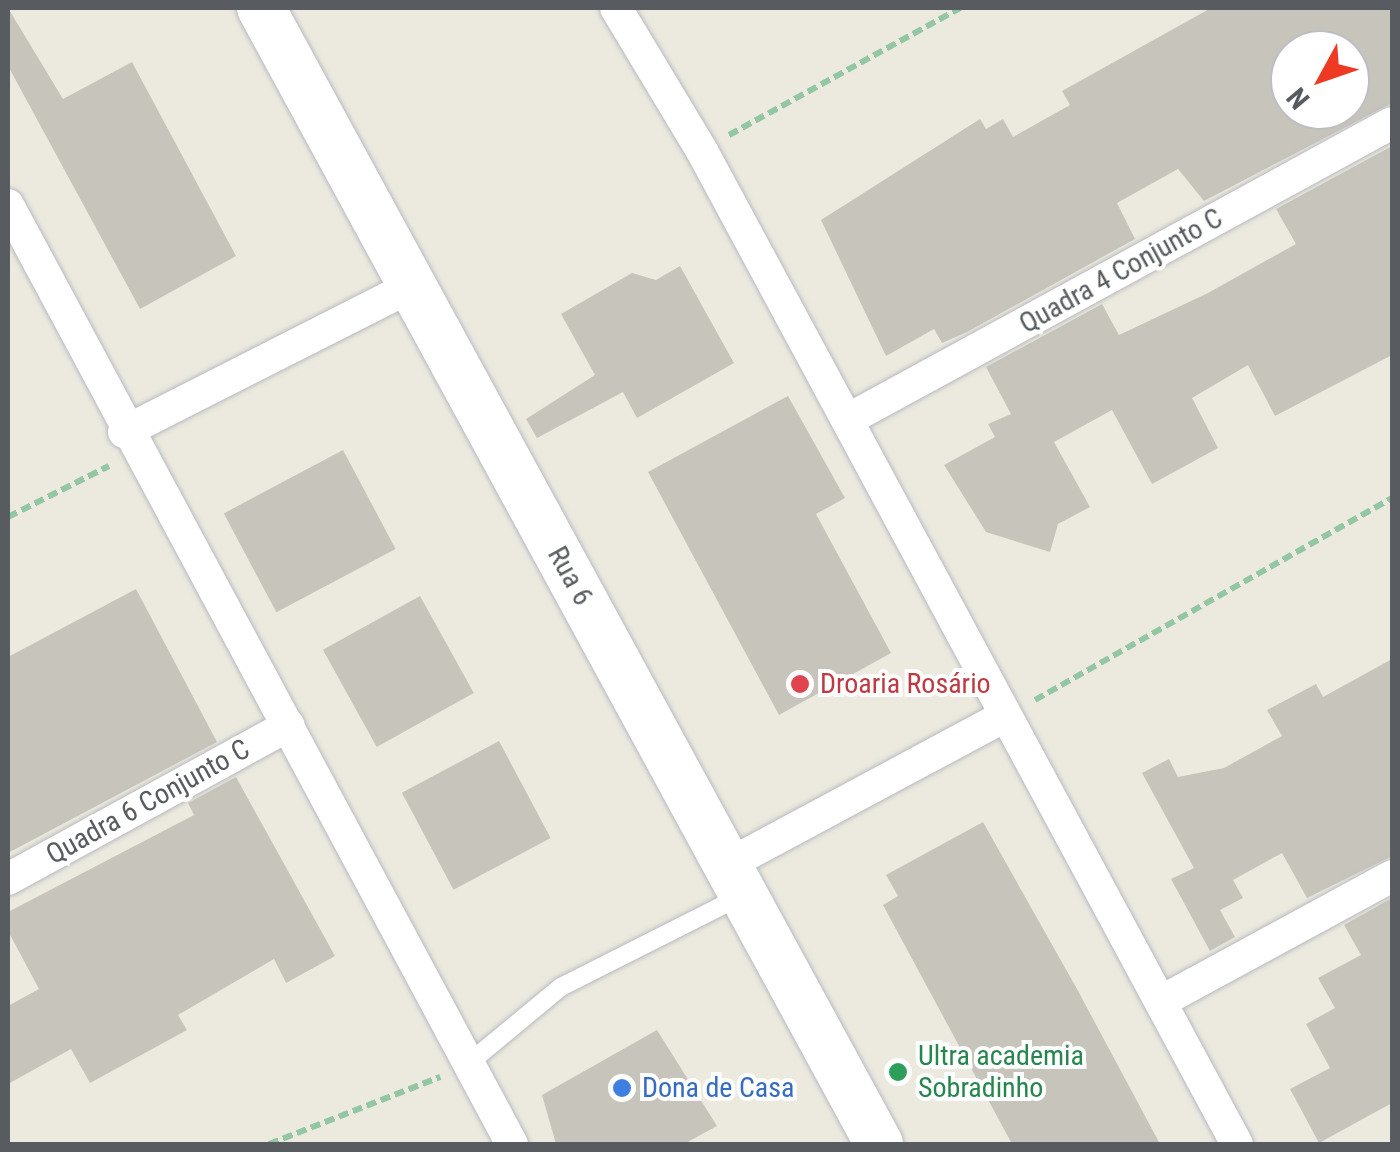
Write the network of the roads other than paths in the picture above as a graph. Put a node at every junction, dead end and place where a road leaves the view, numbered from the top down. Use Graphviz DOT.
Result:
graph roads {
  1 [pos="261,8"];
  2 [pos="616,8"];
  3 [pos="1392,123"];
  4 [pos="9,208"];
  5 [pos="412,286"];
  6 [pos="849,420"];
  7 [pos="131,443"];
  8 [pos="1003,717"];
  9 [pos="289,726"];
  10 [pos="1392,876"];
  11 [pos="8,879"];
  12 [pos="735,880"];
  13 [pos="1162,1001"];
  14 [pos="469,1064"];
  15 [pos="512,1144"];
  16 [pos="879,1144"];
  17 [pos="1238,1144"];
  1 -- 5 [label="street, Rua 6"];
  2 -- 6 [label="street"];
  3 -- 6 [label="street, Quadra 4 Conjunto C"];
  4 -- 7 [label="street"];
  5 -- 7 [label="street"];
  5 -- 12 [label="street, Rua 6"];
  6 -- 8 [label="street"];
  7 -- 9 [label="street"];
  8 -- 12 [label="street"];
  8 -- 13 [label="street"];
  9 -- 11 [label="street, Quadra 6 Conjunto C"];
  9 -- 14 [label="street"];
  10 -- 13 [label="street"];
  12 -- 14 [label="lane"];
  12 -- 16 [label="street, Rua 6"];
  13 -- 17 [label="street"];
  14 -- 15 [label="street"];
}
